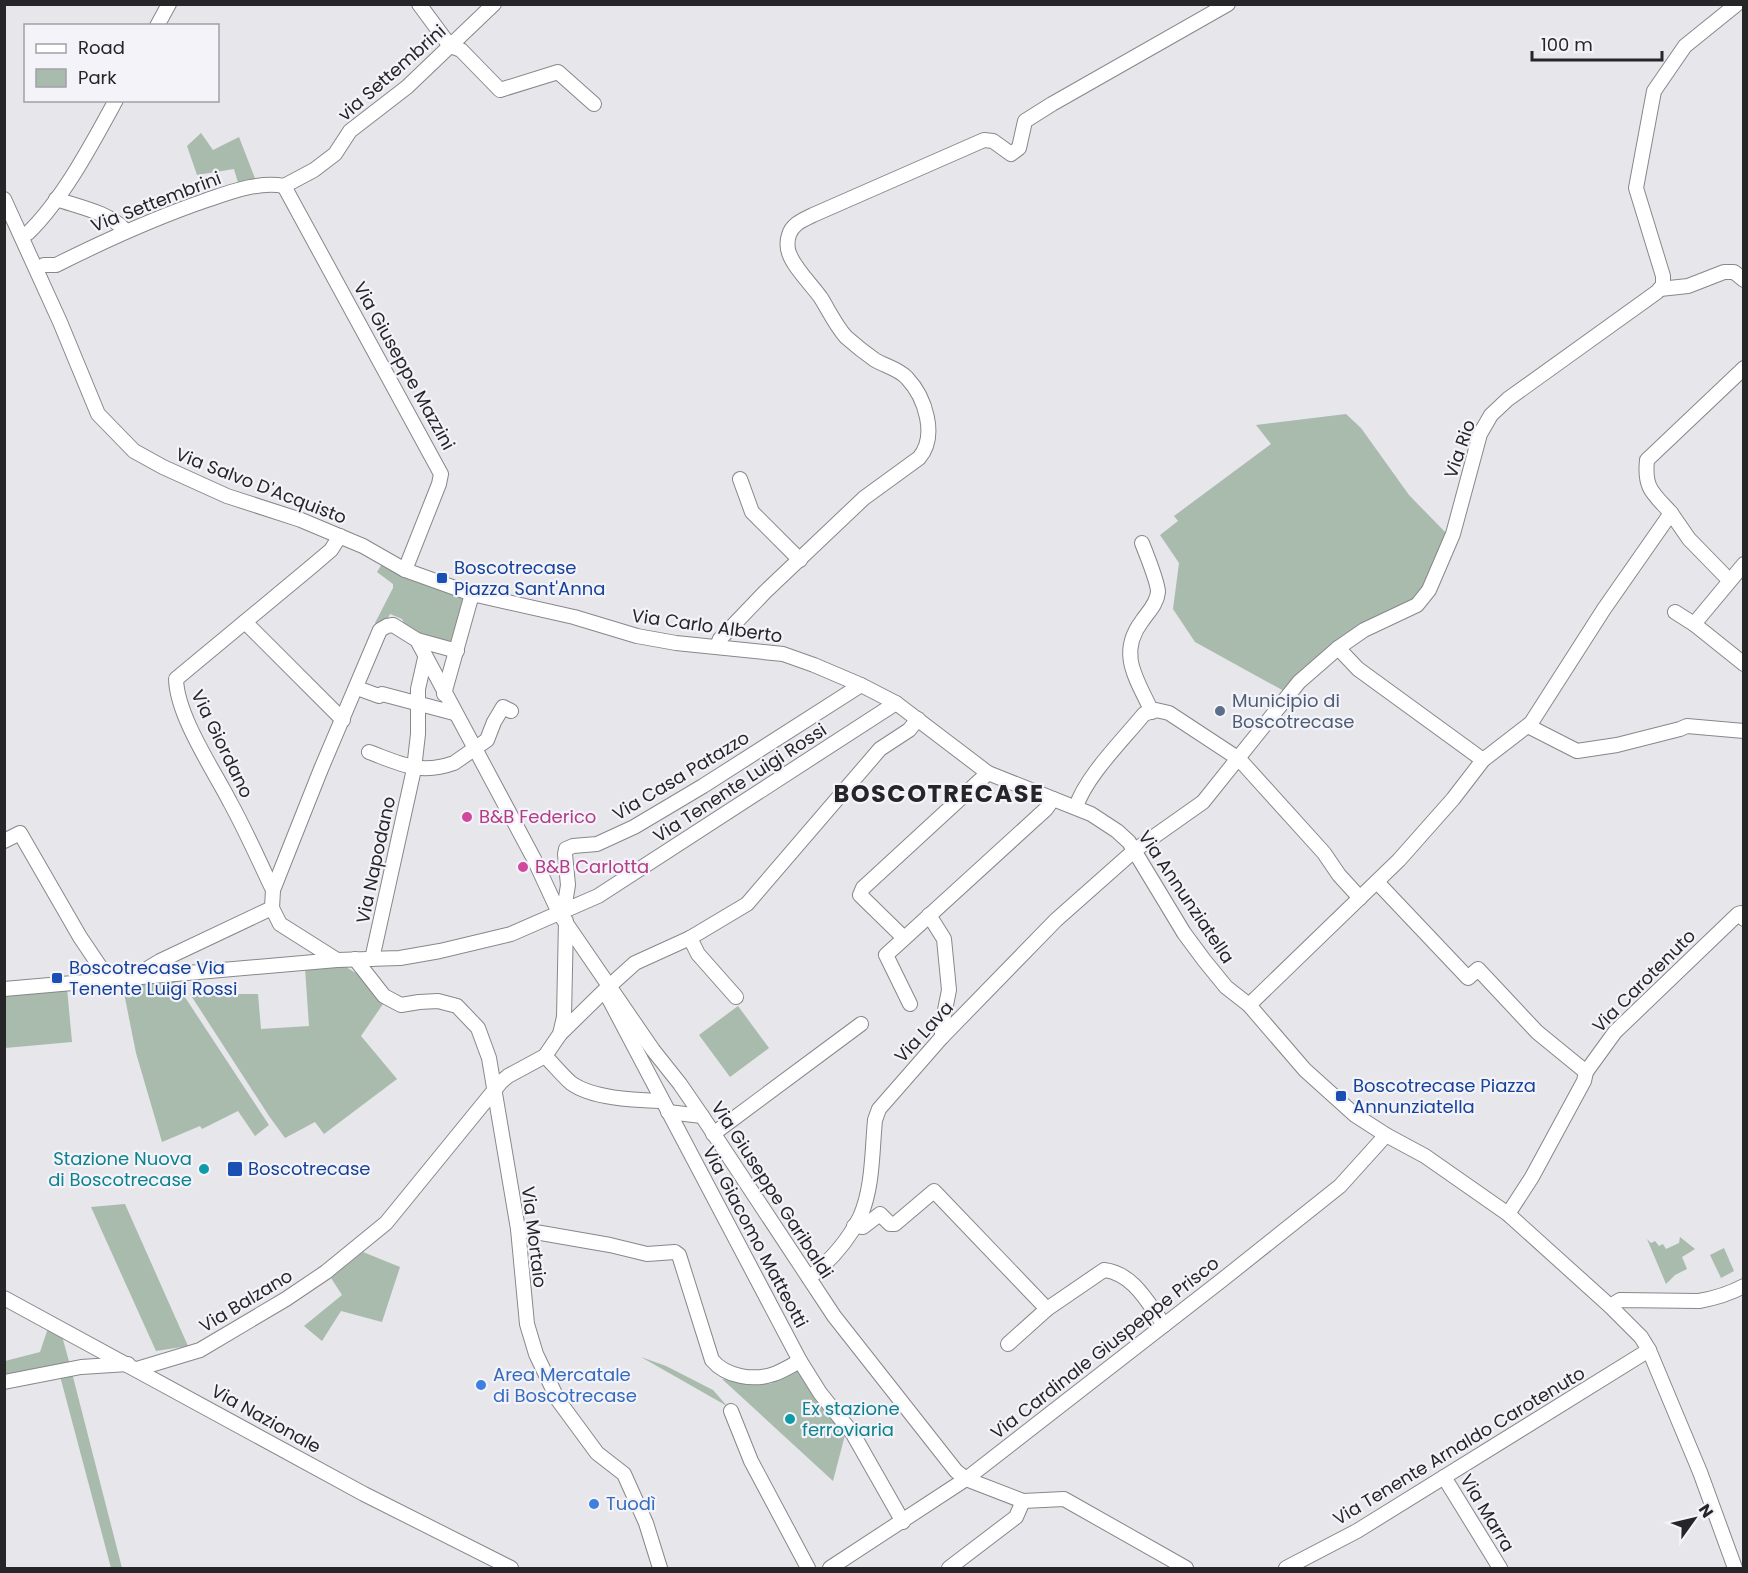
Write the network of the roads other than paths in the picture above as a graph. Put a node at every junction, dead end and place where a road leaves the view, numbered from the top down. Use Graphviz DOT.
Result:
graph roads {
  1 [pos="169,4"];
  2 [pos="419,4"];
  3 [pos="494,4"];
  4 [pos="1228,4"];
  5 [pos="1737,4"];
  6 [pos="158,24"];
  7 [pos="450,46"];
  8 [pos="115,102"];
  9 [pos="594,104"];
  10 [pos="284,186"];
  11 [pos="4,187"];
  12 [pos="4,199"];
  13 [pos="56,199"];
  14 [pos="125,230"];
  15 [pos="28,233"];
  16 [pos="44,265"];
  17 [pos="1743,280"];
  18 [pos="1660,289"];
  19 [pos="1743,368"];
  20 [pos="81,371"];
  21 [pos="740,479"];
  22 [pos="1671,513"];
  23 [pos="340,536"];
  24 [pos="1142,543"];
  25 [pos="800,560"];
  26 [pos="1743,564"];
  27 [pos="405,570"];
  28 [pos="1729,580"];
  29 [pos="472,594"];
  30 [pos="1674,612"];
  31 [pos="245,622"];
  32 [pos="1694,624"];
  33 [pos="417,640"];
  34 [pos="717,646"];
  35 [pos="1338,648"];
  36 [pos="457,651"];
  37 [pos="425,658"];
  38 [pos="1743,664"];
  39 [pos="861,685"];
  40 [pos="357,688"];
  41 [pos="444,693"];
  42 [pos="417,703"];
  43 [pos="896,703"];
  44 [pos="511,711"];
  45 [pos="1152,712"];
  46 [pos="454,713"];
  47 [pos="918,718"];
  48 [pos="343,720"];
  49 [pos="1528,726"];
  50 [pos="1743,730"];
  51 [pos="475,749"];
  52 [pos="369,752"];
  53 [pos="1239,759"];
  54 [pos="1483,760"];
  55 [pos="414,769"];
  56 [pos="988,772"];
  57 [pos="1053,799"];
  58 [pos="1076,807"];
  59 [pos="4,841"];
  60 [pos="1135,850"];
  61 [pos="1377,882"];
  62 [pos="273,890"];
  63 [pos="1360,898"];
  64 [pos="272,908"];
  65 [pos="563,915"];
  66 [pos="929,915"];
  67 [pos="1743,919"];
  68 [pos="690,938"];
  69 [pos="904,938"];
  70 [pos="355,959"];
  71 [pos="372,959"];
  72 [pos="338,960"];
  73 [pos="133,978"];
  74 [pos="109,980"];
  75 [pos="607,988"];
  76 [pos="4,989"];
  77 [pos="736,997"];
  78 [pos="910,1004"];
  79 [pos="1250,1005"];
  80 [pos="861,1024"];
  81 [pos="560,1034"];
  82 [pos="942,1037"];
  83 [pos="545,1056"];
  84 [pos="1586,1072"];
  85 [pos="494,1091"];
  86 [pos="665,1106"];
  87 [pos="702,1116"];
  88 [pos="714,1134"];
  89 [pos="1386,1135"];
  90 [pos="1508,1214"];
  91 [pos="854,1226"];
  92 [pos="518,1229"];
  93 [pos="809,1278"];
  94 [pos="1743,1286"];
  95 [pos="4,1298"];
  96 [pos="1610,1306"];
  97 [pos="1047,1309"];
  98 [pos="1164,1325"];
  99 [pos="1008,1344"];
  100 [pos="1649,1350"];
  101 [pos="800,1361"];
  102 [pos="132,1366"];
  103 [pos="4,1382"];
  104 [pos="731,1411"];
  105 [pos="1444,1477"];
  106 [pos="966,1479"];
  107 [pos="1023,1501"];
  108 [pos="903,1522"];
  109 [pos="511,1569"];
  110 [pos="660,1569"];
  111 [pos="808,1569"];
  112 [pos="830,1569"];
  113 [pos="949,1569"];
  114 [pos="1186,1569"];
  115 [pos="1286,1569"];
  116 [pos="1500,1569"];
  117 [pos="1735,1569"];
  1 -- 6 [label="street"];
  2 -- 7 [label="street"];
  3 -- 7 [label="street, via Settembrini"];
  4 -- 25 [label="street"];
  5 -- 18 [label="street"];
  7 -- 9 [label="street"];
  7 -- 10 [label="street, via Settembrini"];
  8 -- 13 [label="street"];
  10 -- 14 [label="street, Via Settembrini"];
  10 -- 27 [label="street, Via Giuseppe Mazzini"];
  11 -- 15 [label="street"];
  12 -- 20 [label="street, Via Salvo D'Acquisto"];
  13 -- 14 [label="street"];
  13 -- 15 [label="street"];
  14 -- 16 [label="street, Via Settembrini"];
  15 -- 16 [label="street"];
  16 -- 20 [label="street"];
  17 -- 18 [label="street"];
  18 -- 35 [label="street, Via Rio"];
  19 -- 22 [label="street"];
  20 -- 23 [label="street, Via Salvo D'Acquisto"];
  21 -- 25 [label="street"];
  22 -- 28 [label="street"];
  22 -- 49 [label="street"];
  23 -- 27 [label="street, Via Salvo D'Acquisto"];
  23 -- 31 [label="street, Via Giordano"];
  24 -- 45 [label="street"];
  25 -- 34 [label="street"];
  26 -- 28 [label="street"];
  27 -- 29 [label="street, Via Carlo Alberto"];
  28 -- 32 [label="street"];
  29 -- 34 [label="street, Via Carlo Alberto"];
  29 -- 36 [label="street"];
  30 -- 32 [label="street"];
  31 -- 48 [label="street"];
  31 -- 62 [label="street, Via Giordano"];
  32 -- 38 [label="street"];
  33 -- 36 [label="street"];
  33 -- 37 [label="street"];
  33 -- 40 [label="street"];
  34 -- 39 [label="street, Via Carlo Alberto"];
  35 -- 53 [label="street, Via Rio"];
  35 -- 54 [label="street"];
  36 -- 41 [label="street"];
  37 -- 41 [label="street"];
  37 -- 42 [label="street, Via Napodano"];
  39 -- 43 [label="street, Via Carlo Alberto"];
  39 -- 65 [label="street, Via Casa Patazzo"];
  40 -- 42 [label="street"];
  40 -- 48 [label="street"];
  41 -- 46 [label="street"];
  42 -- 46 [label="street"];
  42 -- 55 [label="street, Via Napodano"];
  43 -- 47 [label="street, Via Annunziatella"];
  43 -- 65 [label="street, Via Tenente Luigi Rossi"];
  44 -- 51 [label="street"];
  45 -- 53 [label="street"];
  45 -- 58 [label="street"];
  46 -- 51 [label="street"];
  47 -- 56 [label="street, Via Annunziatella"];
  47 -- 68 [label="street"];
  48 -- 62 [label="street"];
  49 -- 50 [label="street"];
  49 -- 54 [label="street"];
  51 -- 55 [label="street"];
  51 -- 65 [label="street"];
  52 -- 55 [label="street"];
  53 -- 60 [label="street, Via Rio"];
  53 -- 63 [label="street"];
  54 -- 61 [label="street"];
  55 -- 71 [label="street, Via Napodano"];
  56 -- 57 [label="street, Via Annunziatella"];
  56 -- 69 [label="street"];
  57 -- 58 [label="street, Via Annunziatella"];
  57 -- 66 [label="street"];
  58 -- 60 [label="street, Via Annunziatella"];
  59 -- 74 [label="street"];
  60 -- 79 [label="street, Via Annunziatella"];
  60 -- 82 [label="street, Via Lava"];
  61 -- 63 [label="street"];
  61 -- 84 [label="street"];
  62 -- 64 [label="street"];
  63 -- 79 [label="street"];
  64 -- 72 [label="street"];
  64 -- 73 [label="street"];
  65 -- 71 [label="street, Via Tenente Luigi Rossi"];
  65 -- 75 [label="street, Via Giacomo Matteotti"];
  65 -- 81 [label="street"];
  66 -- 69 [label="street"];
  66 -- 82 [label="street"];
  67 -- 84 [label="street, Via Carotenuto"];
  68 -- 75 [label="street"];
  68 -- 77 [label="street"];
  69 -- 78 [label="street"];
  70 -- 71 [label="street, Via Tenente Luigi Rossi"];
  70 -- 72 [label="street, Via Tenente Luigi Rossi"];
  70 -- 85 [label="street, Via Mortaio"];
  72 -- 73 [label="street, Via Tenente Luigi Rossi"];
  73 -- 74 [label="street, Via Tenente Luigi Rossi"];
  74 -- 76 [label="street, Via Tenente Luigi Rossi"];
  75 -- 81 [label="street"];
  75 -- 86 [label="street, Via Giacomo Matteotti"];
  75 -- 87 [label="street, Via Giuseppe Garibaldi"];
  79 -- 89 [label="street, Via Annunziatella"];
  80 -- 88 [label="street"];
  81 -- 83 [label="street"];
  82 -- 91 [label="street, Via Lava"];
  83 -- 85 [label="street, Via Balzano"];
  83 -- 86 [label="street"];
  84 -- 90 [label="street, Via Carotenuto"];
  85 -- 92 [label="street, Via Mortaio"];
  85 -- 102 [label="street, Via Balzano"];
  86 -- 87 [label="street"];
  86 -- 101 [label="street, Via Giacomo Matteotti"];
  87 -- 88 [label="street, Via Giuseppe Garibaldi"];
  88 -- 93 [label="street, Via Giuseppe Garibaldi"];
  89 -- 90 [label="street, Via Annunziatella"];
  89 -- 98 [label="street, Via Cardinale Giuspeppe Prisco"];
  90 -- 96 [label="street, Via Annunziatella"];
  91 -- 93 [label="street, Via Lava"];
  91 -- 97 [label="street"];
  92 -- 101 [label="street"];
  92 -- 110 [label="street, Via Mortaio"];
  93 -- 106 [label="street, Via Giuseppe Garibaldi"];
  94 -- 96 [label="street"];
  95 -- 102 [label="street, Via Nazionale"];
  96 -- 100 [label="street, Via Annunziatella"];
  97 -- 98 [label="street"];
  97 -- 99 [label="street"];
  98 -- 106 [label="street, Via Cardinale Giuspeppe Prisco"];
  100 -- 105 [label="street, Via Tenente Arnaldo Carotenuto"];
  100 -- 117 [label="street, Via Annunziatella"];
  101 -- 108 [label="street, Via Giacomo Matteotti"];
  102 -- 103 [label="street, Via Balzano"];
  102 -- 109 [label="street, Via Nazionale"];
  104 -- 111 [label="street"];
  105 -- 115 [label="street, Via Tenente Arnaldo Carotenuto"];
  105 -- 116 [label="street, Via Marra"];
  106 -- 107 [label="street"];
  106 -- 108 [label="street, Via Cardinale Giuspeppe Prisco"];
  107 -- 113 [label="street"];
  107 -- 114 [label="street"];
  108 -- 112 [label="street, Via Cardinale Giuspeppe Prisco"];
}
